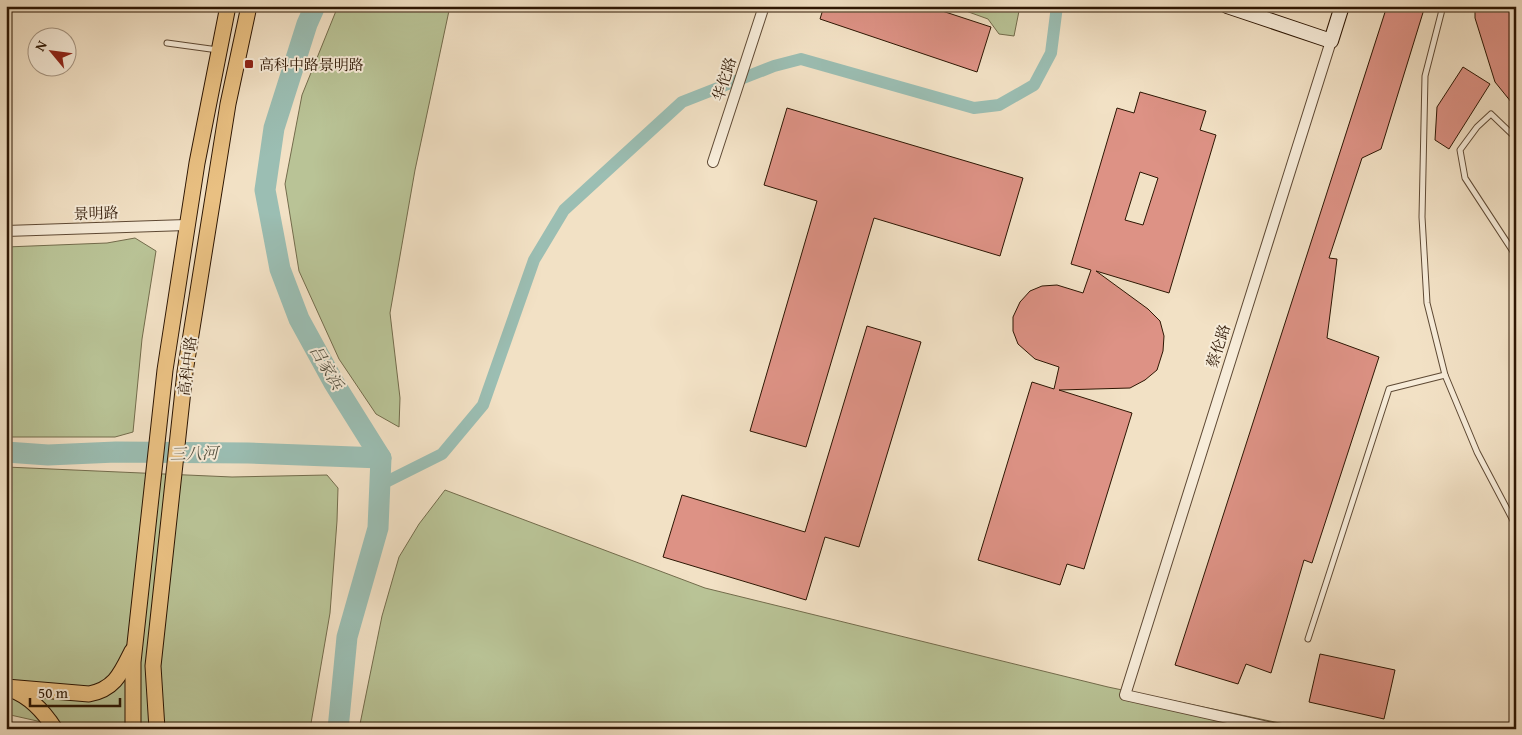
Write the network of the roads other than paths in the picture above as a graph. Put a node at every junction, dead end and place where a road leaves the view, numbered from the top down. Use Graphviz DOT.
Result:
graph roads {
  1 [pos="228,6"];
  2 [pos="249,6"];
  3 [pos="764,6"];
  4 [pos="1227,6"];
  5 [pos="1342,6"];
  6 [pos="1443,6"];
  7 [pos="1332,41"];
  8 [pos="167,43"];
  9 [pos="218,50"];
  10 [pos="1516,138"];
  11 [pos="713,162"];
  12 [pos="186,225"];
  13 [pos="6,231"];
  14 [pos="1516,256"];
  15 [pos="1445,375"];
  16 [pos="1516,526"];
  17 [pos="1308,639"];
  18 [pos="135,646"];
  19 [pos="6,688"];
  20 [pos="55,729"];
  21 [pos="133,729"];
  22 [pos="157,729"];
  23 [pos="1278,729"];
  1 -- 9 [label="main road, 高科中路"];
  2 -- 22 [label="main road, 高科中路"];
  3 -- 11 [label="street, 华佗路"];
  4 -- 7 [label="street"];
  5 -- 7 [label="street, 蔡伦路"];
  6 -- 15 [label="lane"];
  7 -- 23 [label="street, 蔡伦路"];
  8 -- 9 [label="lane"];
  9 -- 12 [label="main road, 高科中路"];
  10 -- 14 [label="lane"];
  12 -- 13 [label="street, 景明路"];
  12 -- 18 [label="main road, 高科中路"];
  15 -- 16 [label="lane"];
  15 -- 17 [label="lane"];
  18 -- 19 [label="main road"];
  18 -- 21 [label="main road, 高科中路"];
  19 -- 20 [label="main road"];
}
